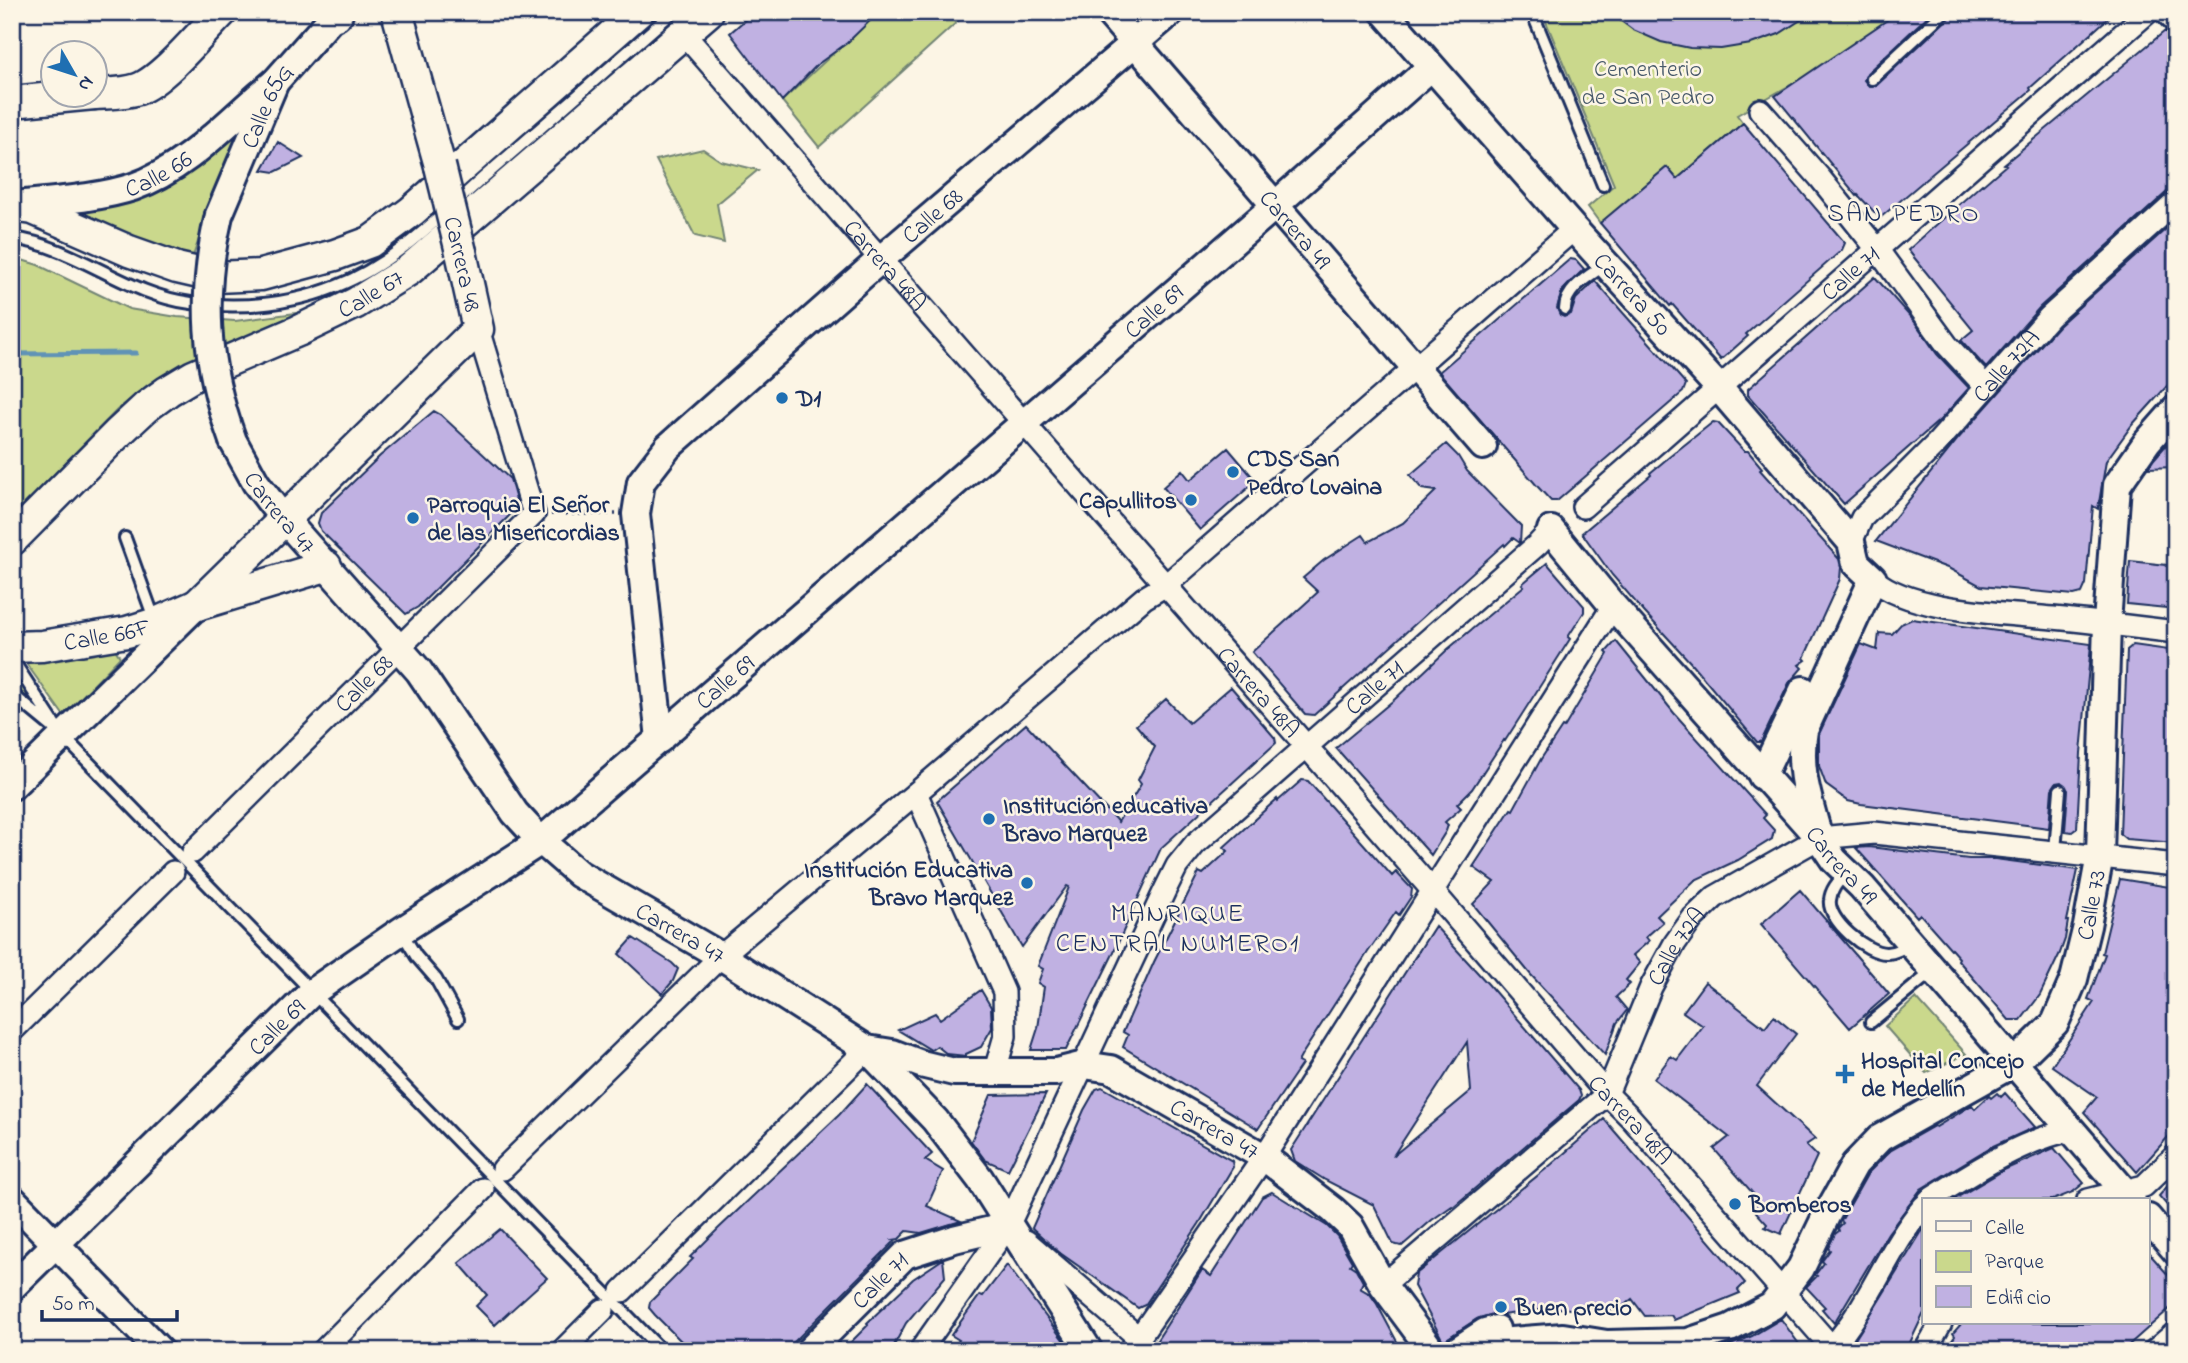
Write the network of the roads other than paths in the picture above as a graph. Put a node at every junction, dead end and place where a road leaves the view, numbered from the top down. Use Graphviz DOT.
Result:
graph roads {
  1 [pos="222,12"];
  2 [pos="397,12"];
  3 [pos="638,12"];
  4 [pos="708,12"];
  5 [pos="1108,12"];
  6 [pos="1171,12"];
  7 [pos="1384,12"];
  8 [pos="1532,12"];
  9 [pos="1944,12"];
  10 [pos="2148,12"];
  11 [pos="2169,12"];
  12 [pos="337,13"];
  13 [pos="2176,19"];
  14 [pos="678,23"];
  15 [pos="1134,43"];
  16 [pos="1431,67"];
  17 [pos="1872,79"];
  18 [pos="275,82"];
  19 [pos="108,93"];
  20 [pos="38,99"];
  21 [pos="12,102"];
  22 [pos="1760,110"];
  23 [pos="1603,185"];
  24 [pos="2176,202"];
  25 [pos="1275,204"];
  26 [pos="14,206"];
  27 [pos="219,215"];
  28 [pos="1574,229"];
  29 [pos="12,238"];
  30 [pos="1878,249"];
  31 [pos="881,259"];
  32 [pos="1606,264"];
  33 [pos="1565,309"];
  34 [pos="478,329"];
  35 [pos="1416,367"];
  36 [pos="1986,387"];
  37 [pos="1719,388"];
  38 [pos="2176,409"];
  39 [pos="1024,423"];
  40 [pos="1483,446"];
  41 [pos="1583,507"];
  42 [pos="534,514"];
  43 [pos="284,519"];
  44 [pos="1551,530"];
  45 [pos="125,538"];
  46 [pos="12,540"];
  47 [pos="1860,561"];
  48 [pos="326,566"];
  49 [pos="1166,584"];
  50 [pos="197,605"];
  51 [pos="1614,606"];
  52 [pos="156,624"];
  53 [pos="2107,624"];
  54 [pos="2176,632"];
  55 [pos="12,648"];
  56 [pos="399,648"];
  57 [pos="12,659"];
  58 [pos="12,694"];
  59 [pos="62,736"];
  60 [pos="660,739"];
  61 [pos="1307,748"];
  62 [pos="1762,776"];
  63 [pos="12,786"];
  64 [pos="2060,790"];
  65 [pos="916,793"];
  66 [pos="1819,838"];
  67 [pos="541,841"];
  68 [pos="2055,851"];
  69 [pos="193,852"];
  70 [pos="2100,855"];
  71 [pos="2176,865"];
  72 [pos="173,872"];
  73 [pos="1847,872"];
  74 [pos="1433,890"];
  75 [pos="401,931"];
  76 [pos="1911,943"];
  77 [pos="721,956"];
  78 [pos="1934,970"];
  79 [pos="311,993"];
  80 [pos="458,1019"];
  81 [pos="1871,1022"];
  82 [pos="12,1031"];
  83 [pos="867,1049"];
  84 [pos="2014,1063"];
  85 [pos="1084,1065"];
  86 [pos="994,1074"];
  87 [pos="1607,1094"];
  88 [pos="2072,1130"];
  89 [pos="2176,1155"];
  90 [pos="1264,1157"];
  91 [pos="503,1169"];
  92 [pos="483,1189"];
  93 [pos="2129,1196"];
  94 [pos="1932,1198"];
  95 [pos="2108,1198"];
  96 [pos="12,1199"];
  97 [pos="1922,1208"];
  98 [pos="2150,1220"];
  99 [pos="1008,1226"];
  100 [pos="56,1244"];
  101 [pos="2176,1251"];
  102 [pos="1383,1285"];
  103 [pos="12,1287"];
  104 [pos="622,1291"];
  105 [pos="1784,1291"];
  106 [pos="603,1310"];
  107 [pos="1940,1324"];
  108 [pos="2176,1332"];
  109 [pos="1134,1344"];
  110 [pos="1834,1349"];
  111 [pos="160,1351"];
  112 [pos="323,1351"];
  113 [pos="562,1351"];
  114 [pos="662,1351"];
  115 [pos="809,1351"];
  116 [pos="920,1351"];
  117 [pos="1088,1351"];
  118 [pos="1432,1351"];
  119 [pos="1456,1351"];
  120 [pos="1482,1351"];
  121 [pos="1925,1351"];
  122 [pos="2154,1351"];
  1 -- 19 [label="main road"];
  2 -- 34 [label="main road, Carrera 48, bridge"];
  3 -- 26 [label="main road, Calle 67"];
  4 -- 14 [label="main road, Calle 67"];
  5 -- 15 [label="street, Carrera 49"];
  6 -- 15 [label="street, Calle 68"];
  7 -- 16 [label="street, Carrera 50"];
  8 -- 23 [label="lane"];
  9 -- 17 [label="lane"];
  10 -- 30 [label="street, Calle 71"];
  11 -- 13 [label="street"];
  12 -- 18 [label="street, Calle 65G"];
  14 -- 29 [label="lane"];
  14 -- 31 [label="street, Carrera 48A"];
  14 -- 46 [label="main road, Calle 67"];
  15 -- 25 [label="street, Carrera 49"];
  15 -- 31 [label="street, Calle 68"];
  16 -- 25 [label="street, Calle 69"];
  16 -- 28 [label="street, Carrera 50"];
  18 -- 26 [label="street, Calle 66"];
  18 -- 27 [label="street, Calle 65G"];
  20 -- 21 [label="main road"];
  22 -- 30 [label="street"];
  24 -- 36 [label="street, Calle 72A"];
  25 -- 35 [label="street, Carrera 49"];
  25 -- 39 [label="street, Calle 69"];
  27 -- 43 [label="street, Carrera 47, bridge"];
  28 -- 32 [label="street, Carrera 50"];
  28 -- 35 [label="street"];
  30 -- 36 [label="street"];
  30 -- 37 [label="street, Calle 71"];
  31 -- 39 [label="street, Carrera 48A"];
  31 -- 60 [label="street, Calle 68"];
  32 -- 33 [label="lane"];
  32 -- 37 [label="street, Carrera 50"];
  34 -- 42 [label="street, Carrera 48"];
  34 -- 43 [label="main road"];
  35 -- 40 [label="street, Carrera 49"];
  35 -- 49 [label="street"];
  36 -- 47 [label="street, Calle 72A"];
  37 -- 41 [label="street, Calle 71"];
  37 -- 47 [label="street, Carrera 50"];
  38 -- 53 [label="street, Calle 73"];
  39 -- 49 [label="street, Carrera 48A"];
  39 -- 60 [label="street, Calle 69"];
  42 -- 56 [label="street, Calle 68"];
  43 -- 48 [label="street, Carrera 47"];
  43 -- 50 [label="main road"];
  44 -- 51 [label="street, Carrera 49"];
  44 -- 61 [label="street, Calle 71"];
  45 -- 52 [label="lane"];
  47 -- 53 [label="street"];
  47 -- 62 [label="street, Calle 72A"];
  47 -- 66 [label="street, Calle 72A"];
  48 -- 50 [label="main road"];
  48 -- 56 [label="street, Carrera 47"];
  49 -- 61 [label="street, Carrera 48A"];
  49 -- 65 [label="street"];
  50 -- 52 [label="main road, Calle 66F"];
  50 -- 59 [label="street"];
  51 -- 62 [label="street, Carrera 49"];
  51 -- 74 [label="street"];
  52 -- 55 [label="main road, Calle 66F"];
  53 -- 54 [label="street"];
  53 -- 70 [label="street, Calle 73"];
  56 -- 67 [label="street, Carrera 47"];
  56 -- 69 [label="street, Calle 68"];
  57 -- 59 [label="lane"];
  58 -- 59 [label="lane"];
  59 -- 63 [label="street"];
  59 -- 79 [label="lane"];
  60 -- 67 [label="street, Calle 69"];
  61 -- 74 [label="street, Carrera 48A"];
  61 -- 85 [label="street, Calle 71"];
  62 -- 66 [label="street, Carrera 49"];
  64 -- 68 [label="lane"];
  65 -- 77 [label="street"];
  65 -- 86 [label="street"];
  66 -- 68 [label="street"];
  66 -- 73 [label="street, Carrera 49"];
  66 -- 87 [label="street, Calle 72A"];
  67 -- 75 [label="street, Calle 69"];
  67 -- 77 [label="street, Carrera 47"];
  68 -- 70 [label="street"];
  70 -- 71 [label="street"];
  70 -- 84 [label="street, Calle 73"];
  72 -- 82 [label="street"];
  73 -- 76 [label="street, Carrera 49"];
  73 -- 76 [label="lane"];
  74 -- 87 [label="street, Carrera 48A"];
  74 -- 90 [label="street"];
  75 -- 79 [label="street, Calle 69"];
  75 -- 80 [label="lane"];
  76 -- 78 [label="street, Carrera 49"];
  77 -- 83 [label="street, Carrera 47"];
  77 -- 91 [label="street"];
  78 -- 81 [label="lane"];
  78 -- 84 [label="street, Carrera 49"];
  79 -- 100 [label="street, Calle 69"];
  79 -- 114 [label="lane"];
  83 -- 86 [label="street, Carrera 47"];
  83 -- 99 [label="street"];
  83 -- 104 [label="street"];
  84 -- 88 [label="street, Carrera 49"];
  84 -- 105 [label="street, Calle 73"];
  85 -- 86 [label="street, Carrera 47"];
  85 -- 90 [label="street, Carrera 47"];
  85 -- 99 [label="street, Calle 71"];
  87 -- 102 [label="street, Calle 72A"];
  87 -- 105 [label="street, Carrera 48A"];
  88 -- 93 [label="street, Carrera 49"];
  88 -- 94 [label="street"];
  89 -- 93 [label="street"];
  90 -- 102 [label="street, Carrera 47"];
  90 -- 109 [label="street"];
  92 -- 112 [label="street"];
  93 -- 95 [label="street"];
  96 -- 100 [label="street"];
  97 -- 110 [label="street"];
  98 -- 101 [label="street"];
  99 -- 109 [label="street"];
  99 -- 115 [label="street, Calle 71"];
  99 -- 116 [label="street, Calle 71"];
  99 -- 117 [label="street"];
  100 -- 103 [label="street, Calle 69"];
  100 -- 111 [label="street"];
  102 -- 118 [label="street, Carrera 47"];
  105 -- 110 [label="street, Carrera 48A"];
  105 -- 119 [label="street"];
  105 -- 120 [label="street, Calle 73"];
  106 -- 113 [label="street"];
  107 -- 121 [label="street"];
  108 -- 122 [label="street"];
}
